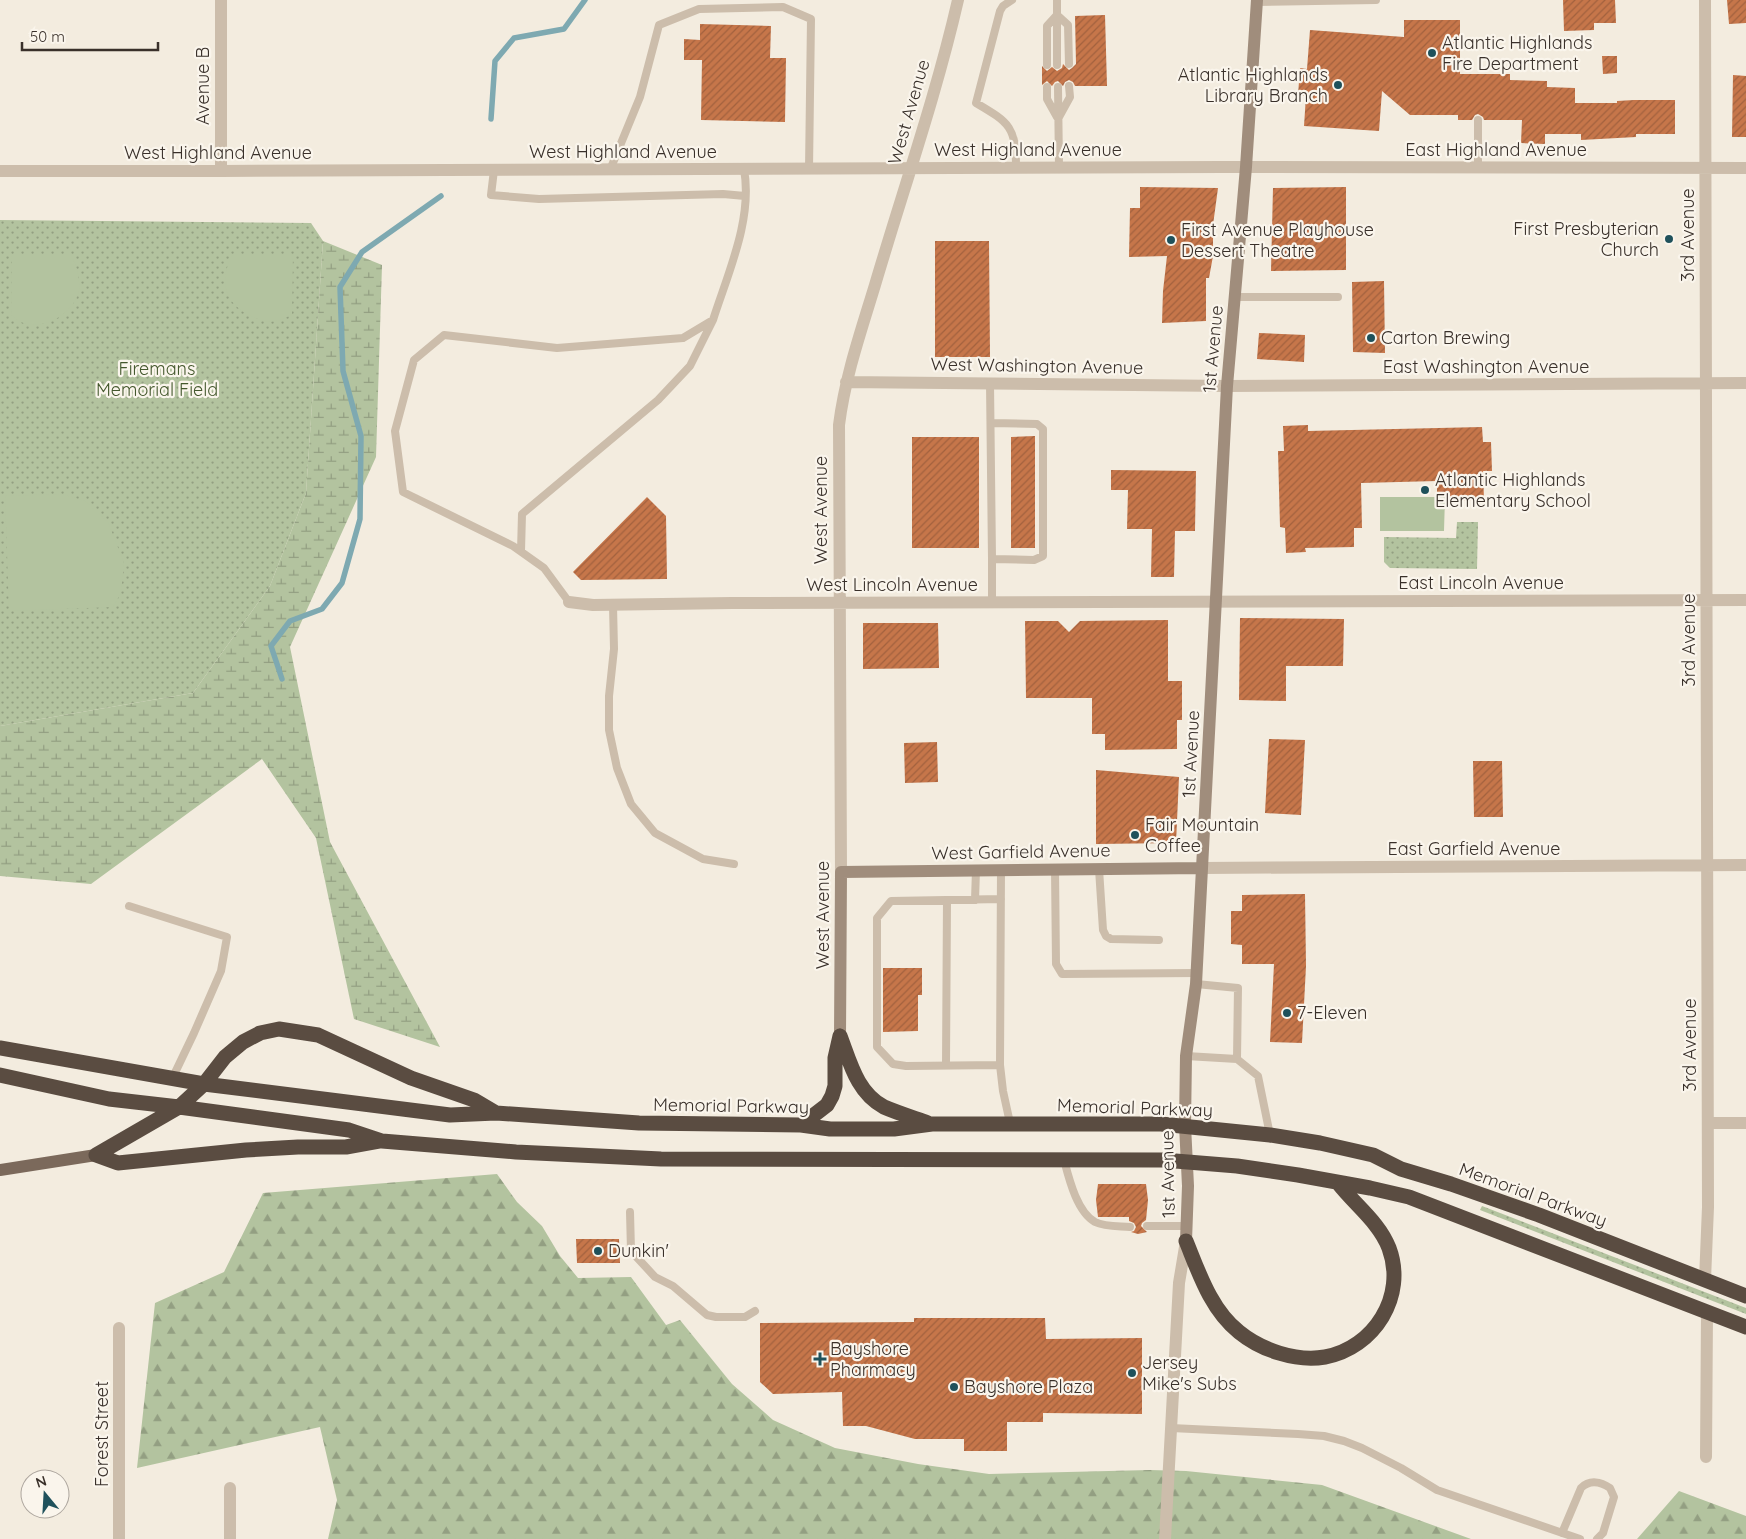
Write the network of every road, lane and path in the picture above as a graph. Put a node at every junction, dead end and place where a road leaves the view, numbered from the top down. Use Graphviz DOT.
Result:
graph roads {
  1 [pos="221,0"];
  2 [pos="958,0"];
  3 [pos="1012,0"];
  4 [pos="1057,0"];
  5 [pos="1376,0"];
  6 [pos="1705,0"];
  7 [pos="1257,1"];
  8 [pos="1056,15"];
  9 [pos="1069,64"];
  10 [pos="1047,65"];
  11 [pos="1057,65"];
  12 [pos="1069,86"];
  13 [pos="1047,87"];
  14 [pos="1058,87"];
  15 [pos="1058,119"];
  16 [pos="1478,120"];
  17 [pos="1246,167"];
  18 [pos="1478,167"];
  19 [pos="911,168"];
  20 [pos="1016,168"];
  21 [pos="1059,168"];
  22 [pos="1705,168"];
  23 [pos="1746,168"];
  24 [pos="744,169"];
  25 [pos="809,169"];
  26 [pos="494,170"];
  27 [pos="610,170"];
  28 [pos="0,171"];
  29 [pos="221,171"];
  30 [pos="745,196"];
  31 [pos="1235,297"];
  32 [pos="1338,297"];
  33 [pos="714,320"];
  34 [pos="846,382"];
  35 [pos="990,383"];
  36 [pos="1746,383"];
  37 [pos="1706,384"];
  38 [pos="1227,386"];
  39 [pos="991,423"];
  40 [pos="521,551"];
  41 [pos="992,559"];
  42 [pos="1707,600"];
  43 [pos="1746,600"];
  44 [pos="1217,601"];
  45 [pos="568,602"];
  46 [pos="839,602"];
  47 [pos="992,602"];
  48 [pos="613,605"];
  49 [pos="734,864"];
  50 [pos="1746,865"];
  51 [pos="1707,866"];
  52 [pos="1202,868"];
  53 [pos="1099,869"];
  54 [pos="976,870"];
  55 [pos="1001,870"];
  56 [pos="1055,870"];
  57 [pos="841,872"];
  58 [pos="1001,899"];
  59 [pos="947,900"];
  60 [pos="975,900"];
  61 [pos="129,906"];
  62 [pos="1159,940"];
  63 [pos="1196,979"];
  64 [pos="840,1036"];
  65 [pos="0,1048"];
  66 [pos="1186,1056"];
  67 [pos="1237,1059"];
  68 [pos="946,1065"];
  69 [pos="1000,1065"];
  70 [pos="0,1075"];
  71 [pos="172,1079"];
  72 [pos="204,1084"];
  73 [pos="179,1107"];
  74 [pos="496,1113"];
  75 [pos="1010,1123"];
  76 [pos="1708,1123"];
  77 [pos="1746,1123"];
  78 [pos="932,1124"];
  79 [pos="801,1125"];
  80 [pos="1185,1126"];
  81 [pos="1270,1135"];
  82 [pos="382,1141"];
  83 [pos="96,1156"];
  84 [pos="1064,1160"];
  85 [pos="1188,1161"];
  86 [pos="0,1170"];
  87 [pos="1338,1183"];
  88 [pos="630,1212"];
  89 [pos="1130,1226"];
  90 [pos="1146,1226"];
  91 [pos="1186,1234"];
  92 [pos="1705,1280"];
  93 [pos="1746,1296"];
  94 [pos="755,1311"];
  95 [pos="1707,1312"];
  96 [pos="1746,1327"];
  97 [pos="119,1328"];
  98 [pos="1171,1428"];
  99 [pos="1706,1457"];
  100 [pos="230,1488"];
  101 [pos="1562,1533"];
  102 [pos="119,1539"];
  103 [pos="230,1539"];
  104 [pos="1165,1539"];
  105 [pos="1580,1539"];
  106 [pos="1597,1539"];
  1 -- 29 [label="street, Avenue B"];
  2 -- 19 [label="street, West Avenue"];
  3 -- 20 [label="lane"];
  4 -- 8 [label="lane"];
  5 -- 7 [label="lane"];
  6 -- 22 [label="street, 3rd Avenue"];
  7 -- 17 [label="street, 1st Avenue"];
  8 -- 9 [label="lane"];
  8 -- 10 [label="lane"];
  8 -- 11 [label="lane"];
  12 -- 15 [label="lane"];
  13 -- 15 [label="lane"];
  14 -- 15 [label="lane"];
  15 -- 21 [label="lane"];
  16 -- 18 [label="lane"];
  17 -- 18 [label="street, East Highland Avenue"];
  17 -- 21 [label="street, West Highland Avenue"];
  17 -- 31 [label="street, 1st Avenue"];
  18 -- 22 [label="street, East Highland Avenue"];
  19 -- 20 [label="street, West Highland Avenue"];
  19 -- 25 [label="street, West Highland Avenue"];
  19 -- 34 [label="street, West Avenue"];
  20 -- 21 [label="street, West Highland Avenue"];
  22 -- 23 [label="street, East Highland Avenue"];
  22 -- 37 [label="street, 3rd Avenue"];
  24 -- 25 [label="street, West Highland Avenue"];
  24 -- 27 [label="street, West Highland Avenue"];
  24 -- 30 [label="lane"];
  25 -- 27 [label="lane"];
  26 -- 27 [label="street, West Highland Avenue"];
  26 -- 29 [label="street, West Highland Avenue"];
  26 -- 30 [label="lane"];
  28 -- 29 [label="street, West Highland Avenue"];
  30 -- 33 [label="lane"];
  31 -- 32 [label="lane"];
  31 -- 38 [label="street, 1st Avenue"];
  33 -- 40 [label="lane"];
  33 -- 40 [label="lane"];
  34 -- 35 [label="street, West Washington Avenue"];
  34 -- 46 [label="street, West Avenue"];
  35 -- 38 [label="street, West Washington Avenue"];
  35 -- 39 [label="lane"];
  36 -- 37 [label="street, East Washington Avenue"];
  37 -- 38 [label="street, East Washington Avenue"];
  37 -- 42 [label="street, 3rd Avenue"];
  38 -- 44 [label="street, 1st Avenue"];
  39 -- 41 [label="lane"];
  39 -- 41 [label="lane"];
  40 -- 45 [label="lane"];
  41 -- 47 [label="lane"];
  42 -- 43 [label="street, East Lincoln Avenue"];
  42 -- 44 [label="street, East Lincoln Avenue"];
  42 -- 51 [label="street, 3rd Avenue"];
  44 -- 47 [label="street, West Lincoln Avenue"];
  44 -- 52 [label="street, 1st Avenue"];
  45 -- 48 [label="street, West Lincoln Avenue"];
  46 -- 47 [label="street, West Lincoln Avenue"];
  46 -- 48 [label="street, West Lincoln Avenue"];
  46 -- 57 [label="street, West Avenue"];
  48 -- 49 [label="lane"];
  50 -- 51 [label="street, East Garfield Avenue"];
  51 -- 52 [label="street, East Garfield Avenue"];
  51 -- 76 [label="street, 3rd Avenue"];
  52 -- 53 [label="street, West Garfield Avenue"];
  52 -- 63 [label="street, 1st Avenue"];
  53 -- 56 [label="street, West Garfield Avenue"];
  53 -- 62 [label="lane"];
  54 -- 55 [label="street, West Garfield Avenue"];
  54 -- 57 [label="street, West Garfield Avenue"];
  54 -- 60 [label="lane"];
  55 -- 56 [label="street, West Garfield Avenue"];
  55 -- 58 [label="lane"];
  56 -- 63 [label="lane"];
  57 -- 64 [label="street, West Avenue"];
  58 -- 60 [label="lane"];
  58 -- 69 [label="lane"];
  59 -- 60 [label="lane"];
  59 -- 68 [label="lane"];
  59 -- 68 [label="lane"];
  61 -- 71 [label="lane"];
  63 -- 66 [label="street, 1st Avenue"];
  63 -- 67 [label="lane"];
  64 -- 78 [label="highway"];
  64 -- 79 [label="highway"];
  65 -- 71 [label="highway, Memorial Parkway"];
  66 -- 67 [label="lane"];
  66 -- 80 [label="street, 1st Avenue"];
  67 -- 81 [label="lane"];
  68 -- 69 [label="lane"];
  69 -- 75 [label="lane"];
  70 -- 73 [label="highway"];
  71 -- 72 [label="highway, Memorial Parkway"];
  72 -- 73 [label="highway"];
  72 -- 74 [label="highway, Memorial Parkway"];
  72 -- 74 [label="highway"];
  73 -- 82 [label="highway"];
  73 -- 83 [label="highway"];
  74 -- 79 [label="highway, Memorial Parkway"];
  75 -- 78 [label="highway, Memorial Parkway"];
  75 -- 80 [label="highway, Memorial Parkway"];
  76 -- 77 [label="street"];
  76 -- 92 [label="street, 3rd Avenue"];
  78 -- 79 [label="highway, Memorial Parkway"];
  80 -- 81 [label="highway, Memorial Parkway"];
  80 -- 85 [label="street, 1st Avenue"];
  81 -- 92 [label="highway, Memorial Parkway"];
  82 -- 83 [label="highway"];
  82 -- 84 [label="highway"];
  83 -- 86 [label="main road"];
  84 -- 85 [label="highway"];
  84 -- 89 [label="lane"];
  85 -- 87 [label="highway"];
  85 -- 91 [label="street, 1st Avenue"];
  87 -- 91 [label="highway"];
  87 -- 95 [label="highway"];
  88 -- 94 [label="lane"];
  90 -- 91 [label="lane"];
  91 -- 98 [label="street, 1st Avenue"];
  92 -- 93 [label="highway, Memorial Parkway"];
  95 -- 96 [label="highway"];
  95 -- 99 [label="street"];
  97 -- 102 [label="street, Forest Street"];
  98 -- 101 [label="lane"];
  98 -- 104 [label="street, 1st Avenue"];
  100 -- 103 [label="street"];
  101 -- 105 [label="lane"];
  101 -- 106 [label="lane"];
}
